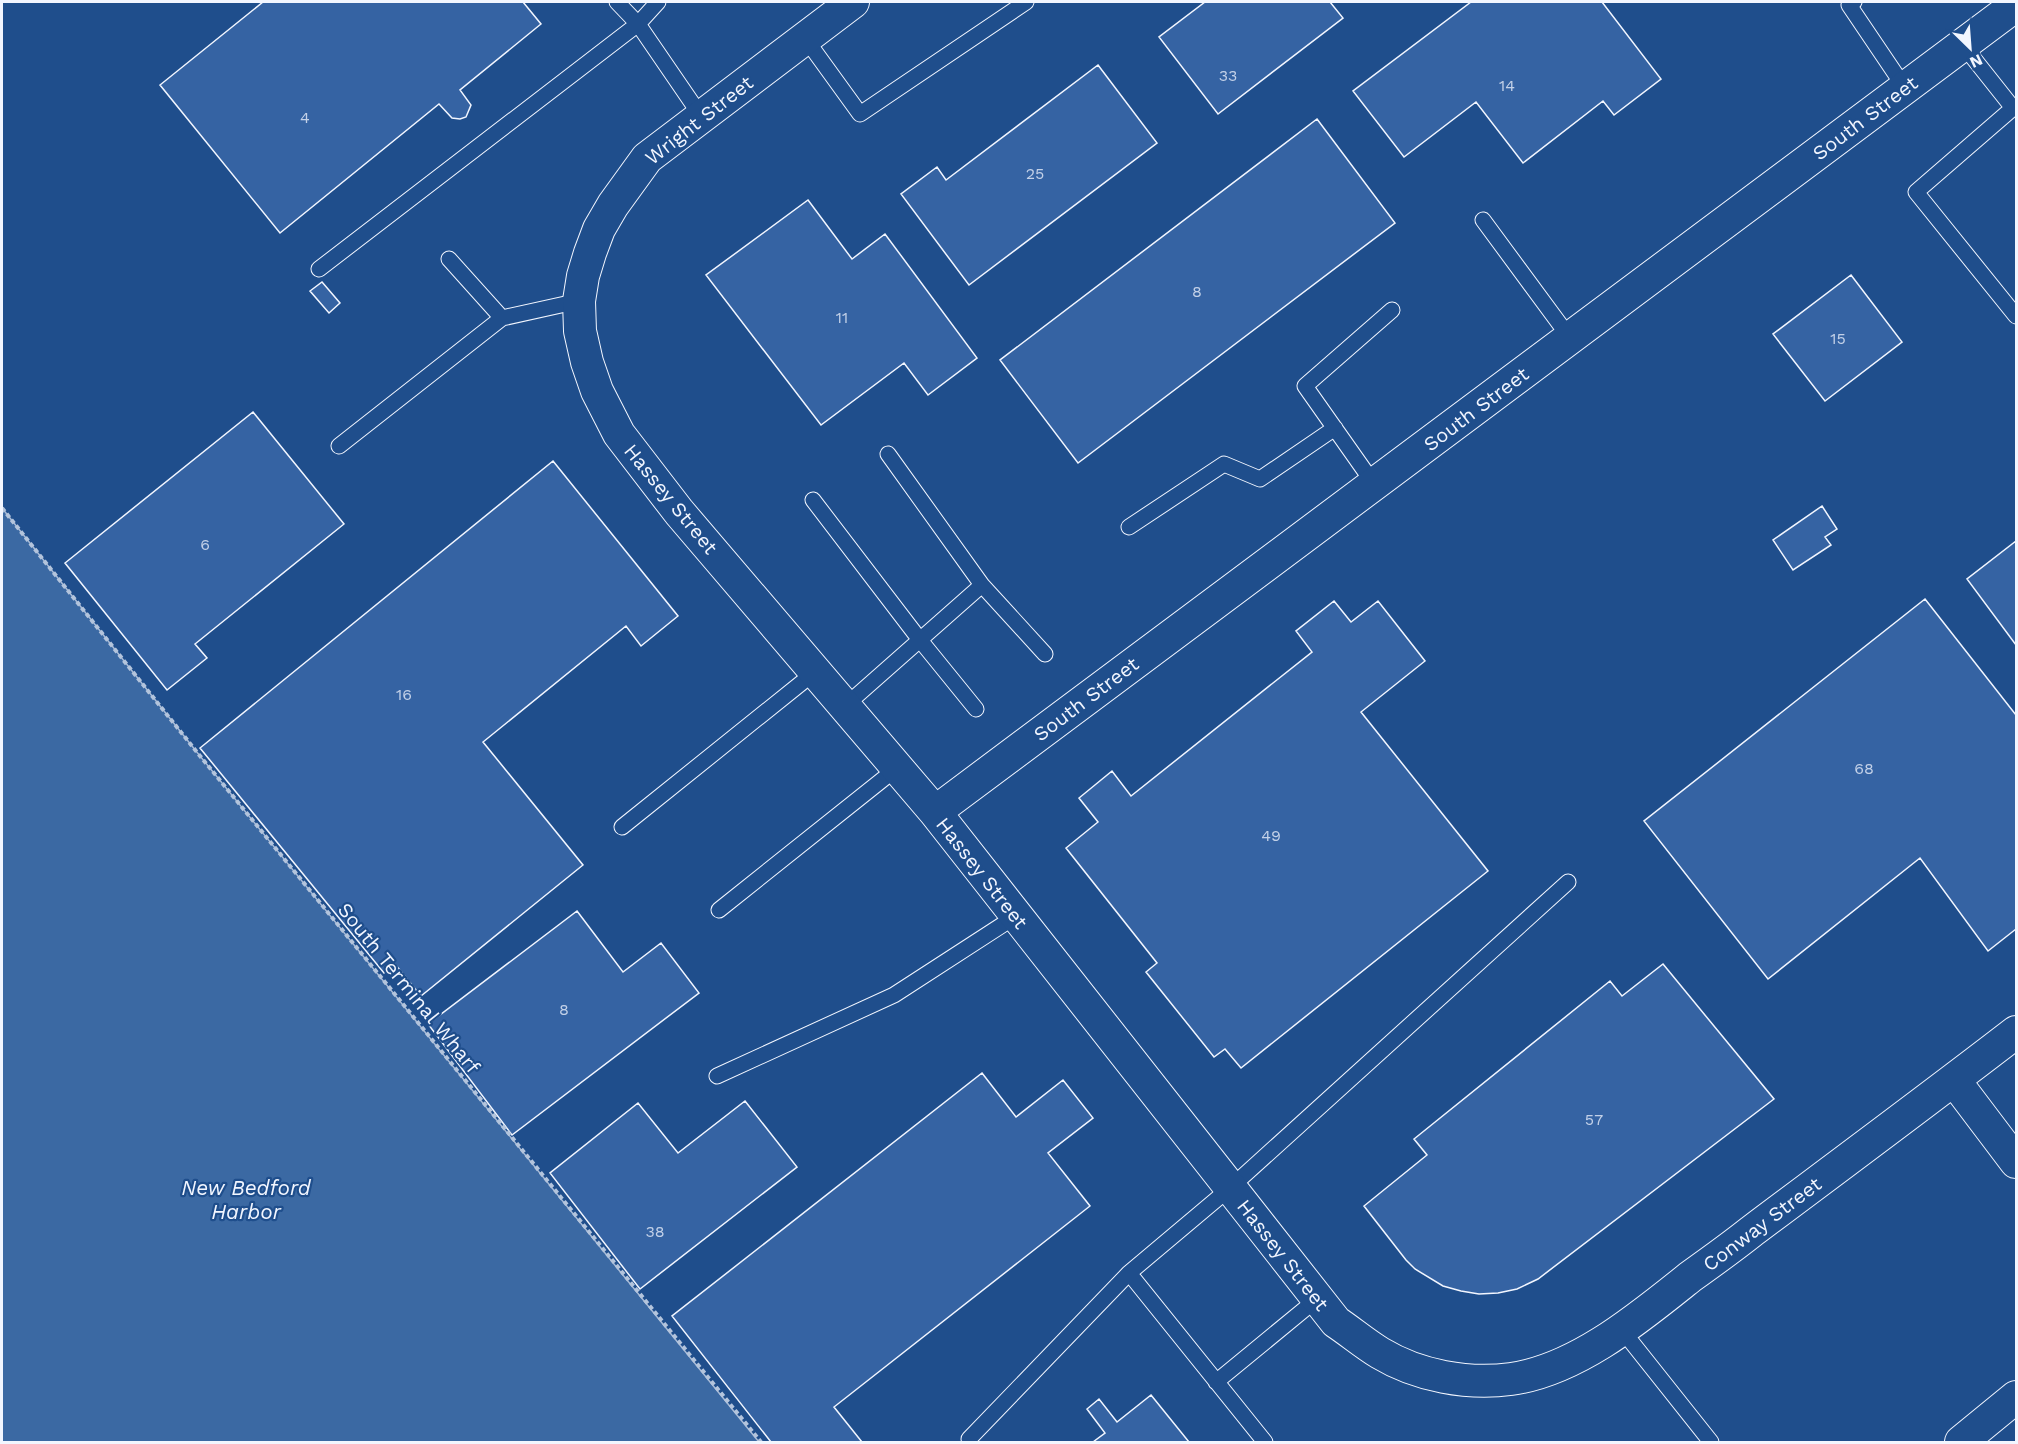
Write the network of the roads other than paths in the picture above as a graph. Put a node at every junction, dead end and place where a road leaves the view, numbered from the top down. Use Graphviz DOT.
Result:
graph roads {
  1 [pos="617,2"];
  2 [pos="658,2"];
  3 [pos="853,2"];
  4 [pos="1026,2"];
  5 [pos="1854,2"];
  6 [pos="2016,5"];
  7 [pos="638,24"];
  8 [pos="805,38"];
  9 [pos="1963,45"];
  10 [pos="1905,88"];
  11 [pos="701,116"];
  12 [pos="1483,220"];
  13 [pos="449,259"];
  14 [pos="319,269"];
  15 [pos="585,270"];
  16 [pos="579,301"];
  17 [pos="1392,310"];
  18 [pos="2016,315"];
  19 [pos="502,318"];
  20 [pos="1570,338"];
  21 [pos="1335,428"];
  22 [pos="339,446"];
  23 [pos="888,454"];
  24 [pos="1374,484"];
  25 [pos="813,500"];
  26 [pos="1129,527"];
  27 [pos="982,585"];
  28 [pos="920,640"];
  29 [pos="1045,654"];
  30 [pos="815,672"];
  31 [pos="844,706"];
  32 [pos="976,709"];
  33 [pos="897,768"];
  34 [pos="935,812"];
  35 [pos="622,827"];
  36 [pos="1568,882"];
  37 [pos="719,910"];
  38 [pos="1016,916"];
  39 [pos="2016,1032"];
  40 [pos="717,1076"];
  41 [pos="1954,1080"];
  42 [pos="2016,1162"];
  43 [pos="1230,1188"];
  44 [pos="1129,1273"];
  45 [pos="1317,1299"];
  46 [pos="1622,1330"];
  47 [pos="1490,1380"];
  48 [pos="1216,1382"];
  49 [pos="2016,1396"];
  50 [pos="969,1439"];
  51 [pos="1265,1443"];
  52 [pos="1711,1443"];
  53 [pos="1961,1443"];
  1 -- 7 [label="lane"];
  2 -- 7 [label="lane"];
  3 -- 8 [label="street, Wright Street"];
  4 -- 8 [label="lane"];
  5 -- 10 [label="lane"];
  6 -- 9 [label="street, South Street"];
  7 -- 11 [label="lane"];
  7 -- 14 [label="lane"];
  8 -- 11 [label="street, Wright Street"];
  9 -- 10 [label="street, South Street"];
  9 -- 18 [label="lane"];
  10 -- 20 [label="street, South Street"];
  11 -- 15 [label="street, Wright Street"];
  12 -- 20 [label="lane"];
  13 -- 19 [label="lane"];
  15 -- 16 [label="street, Hassey Street"];
  16 -- 19 [label="lane"];
  16 -- 30 [label="street, Hassey Street"];
  17 -- 21 [label="lane"];
  19 -- 22 [label="lane"];
  20 -- 24 [label="street, South Street"];
  21 -- 24 [label="lane"];
  21 -- 26 [label="lane"];
  23 -- 27 [label="lane"];
  24 -- 34 [label="street, South Street"];
  25 -- 28 [label="lane"];
  27 -- 28 [label="lane"];
  27 -- 29 [label="lane"];
  28 -- 31 [label="lane"];
  28 -- 32 [label="lane"];
  30 -- 31 [label="street, Hassey Street"];
  30 -- 35 [label="lane"];
  31 -- 33 [label="street, Hassey Street"];
  33 -- 34 [label="street, Hassey Street"];
  33 -- 37 [label="lane"];
  34 -- 38 [label="street, Hassey Street"];
  36 -- 43 [label="lane"];
  38 -- 40 [label="lane"];
  38 -- 43 [label="street, Hassey Street"];
  39 -- 41 [label="street, Conway Street"];
  41 -- 42 [label="street"];
  41 -- 46 [label="street, Conway Street"];
  43 -- 44 [label="lane"];
  43 -- 45 [label="street, Hassey Street"];
  44 -- 48 [label="lane"];
  44 -- 50 [label="lane"];
  45 -- 47 [label="street, Hassey Street"];
  45 -- 48 [label="lane"];
  46 -- 47 [label="street, Conway Street"];
  46 -- 52 [label="lane"];
  48 -- 51 [label="lane"];
  49 -- 53 [label="street"];
}
